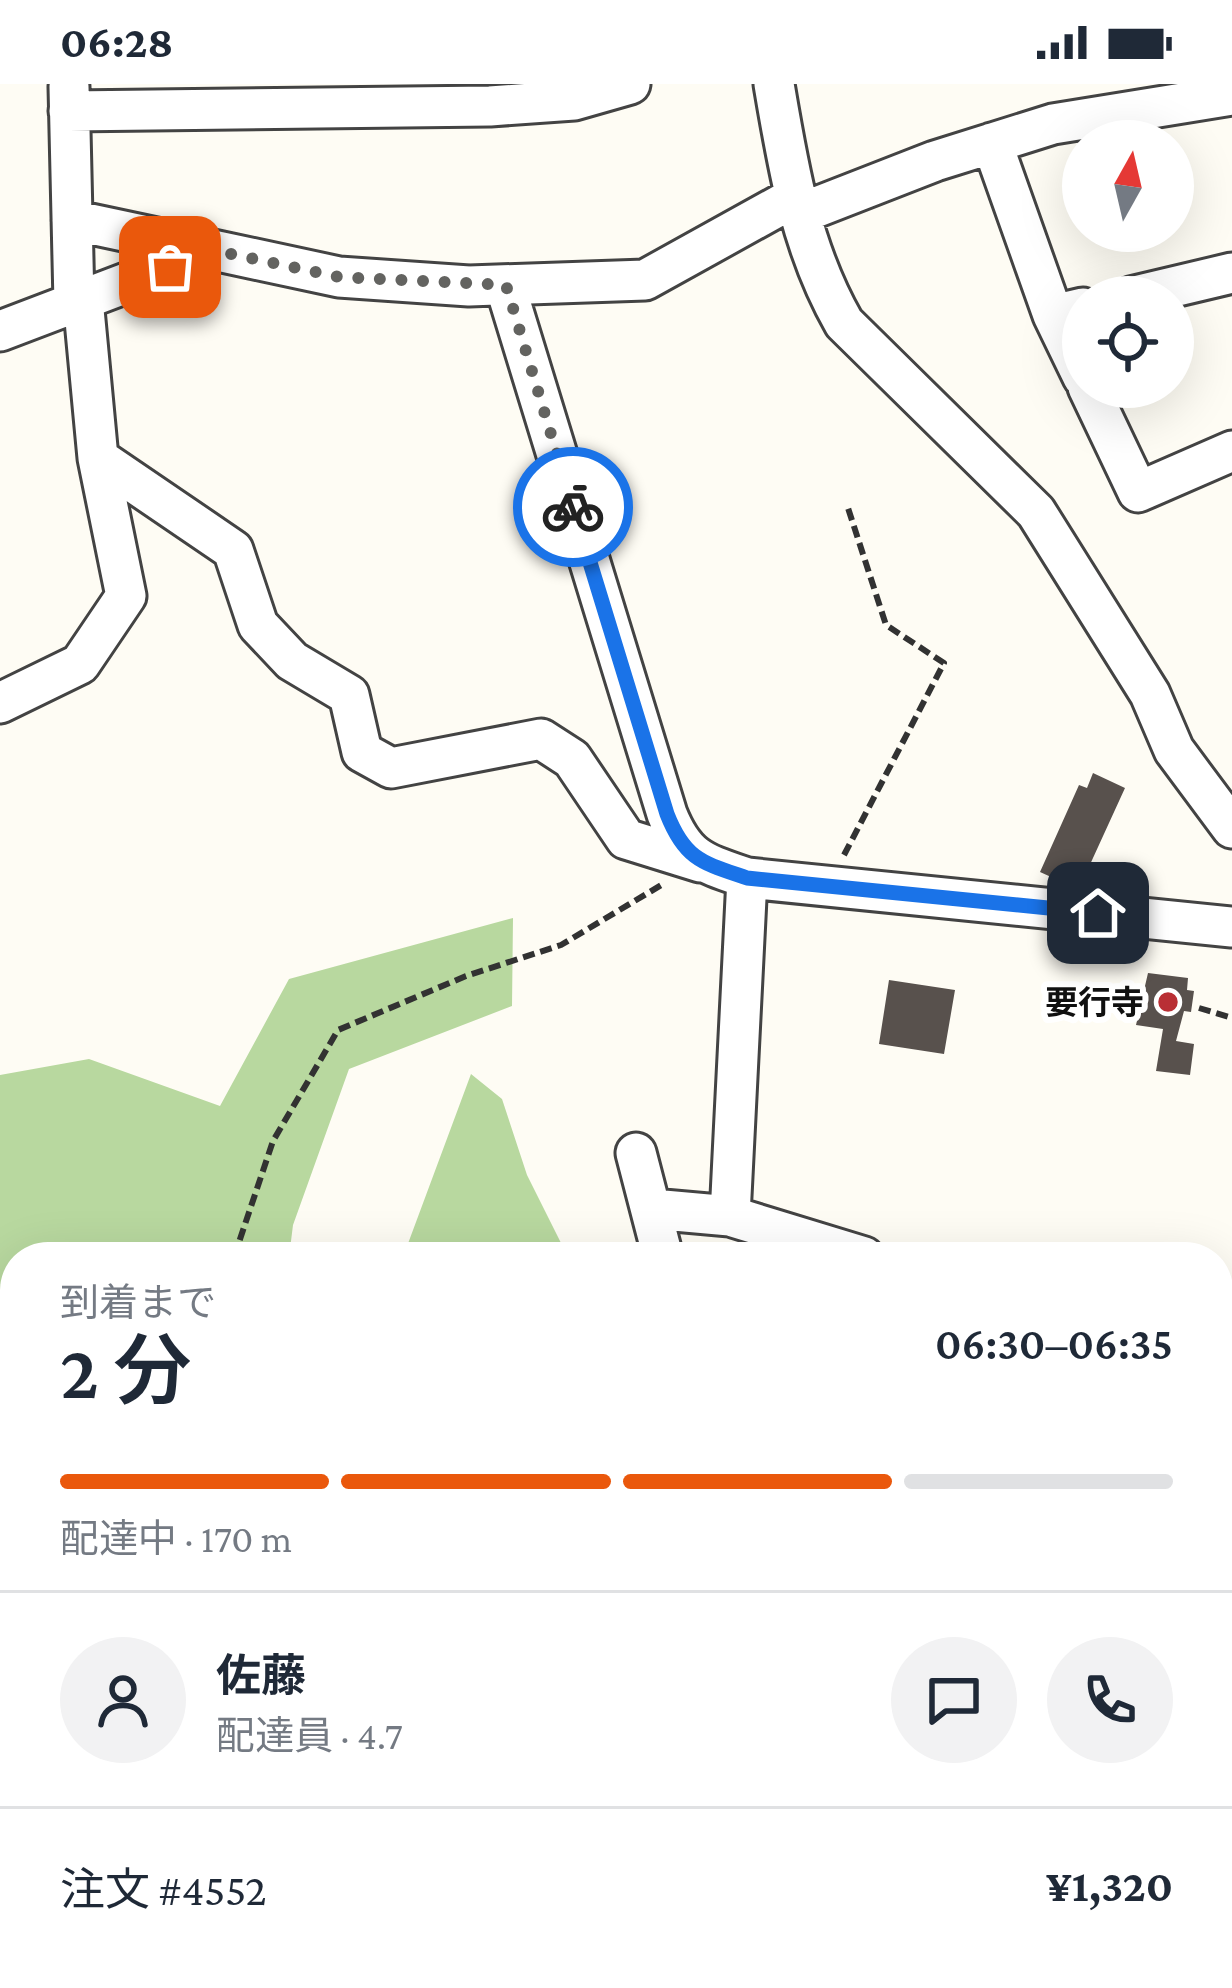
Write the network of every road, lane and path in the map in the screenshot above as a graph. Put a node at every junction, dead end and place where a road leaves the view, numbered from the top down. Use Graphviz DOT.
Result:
graph roads {
  1 [pos="630,84"];
  2 [pos="774,84"];
  3 [pos="1232,95"];
  4 [pos="69,98"];
  5 [pos="992,143"];
  6 [pos="796,206"];
  7 [pos="72,220"];
  8 [pos="213,250"];
  9 [pos="1232,273"];
  10 [pos="1194,282"];
  11 [pos="506,285"];
  12 [pos="1062,299"];
  13 [pos="78,301"];
  14 [pos="0,331"];
  15 [pos="1098,408"];
  16 [pos="1232,451"];
  17 [pos="98,458"];
  18 [pos="848,508"];
  19 [pos="0,703"];
  20 [pos="1232,828"];
  21 [pos="700,862"];
  22 [pos="747,878"];
  23 [pos="829,885"];
  24 [pos="1232,927"];
  25 [pos="1198,1008"];
  26 [pos="1232,1018"];
  27 [pos="636,1153"];
  28 [pos="652,1209"];
  29 [pos="730,1216"];
  30 [pos="239,1242"];
  31 [pos="660,1242"];
  32 [pos="815,1242"];
  1 -- 4 [label="street"];
  2 -- 6 [label="street"];
  3 -- 5 [label="street"];
  4 -- 7 [label="street"];
  5 -- 6 [label="street"];
  5 -- 12 [label="street"];
  6 -- 11 [label="street"];
  6 -- 20 [label="street"];
  7 -- 8 [label="street"];
  7 -- 13 [label="street"];
  8 -- 11 [label="street"];
  8 -- 13 [label="street"];
  9 -- 10 [label="street"];
  11 -- 21 [label="street"];
  13 -- 14 [label="street"];
  13 -- 17 [label="street"];
  15 -- 16 [label="street"];
  17 -- 19 [label="street"];
  17 -- 21 [label="street"];
  18 -- 23 [label="path"];
  21 -- 22 [label="street"];
  21 -- 30 [label="path"];
  22 -- 23 [label="street"];
  22 -- 29 [label="street"];
  23 -- 24 [label="street"];
  25 -- 26 [label="path"];
  27 -- 28 [label="street"];
  28 -- 29 [label="street"];
  28 -- 31 [label="street"];
  29 -- 32 [label="street"];
}
